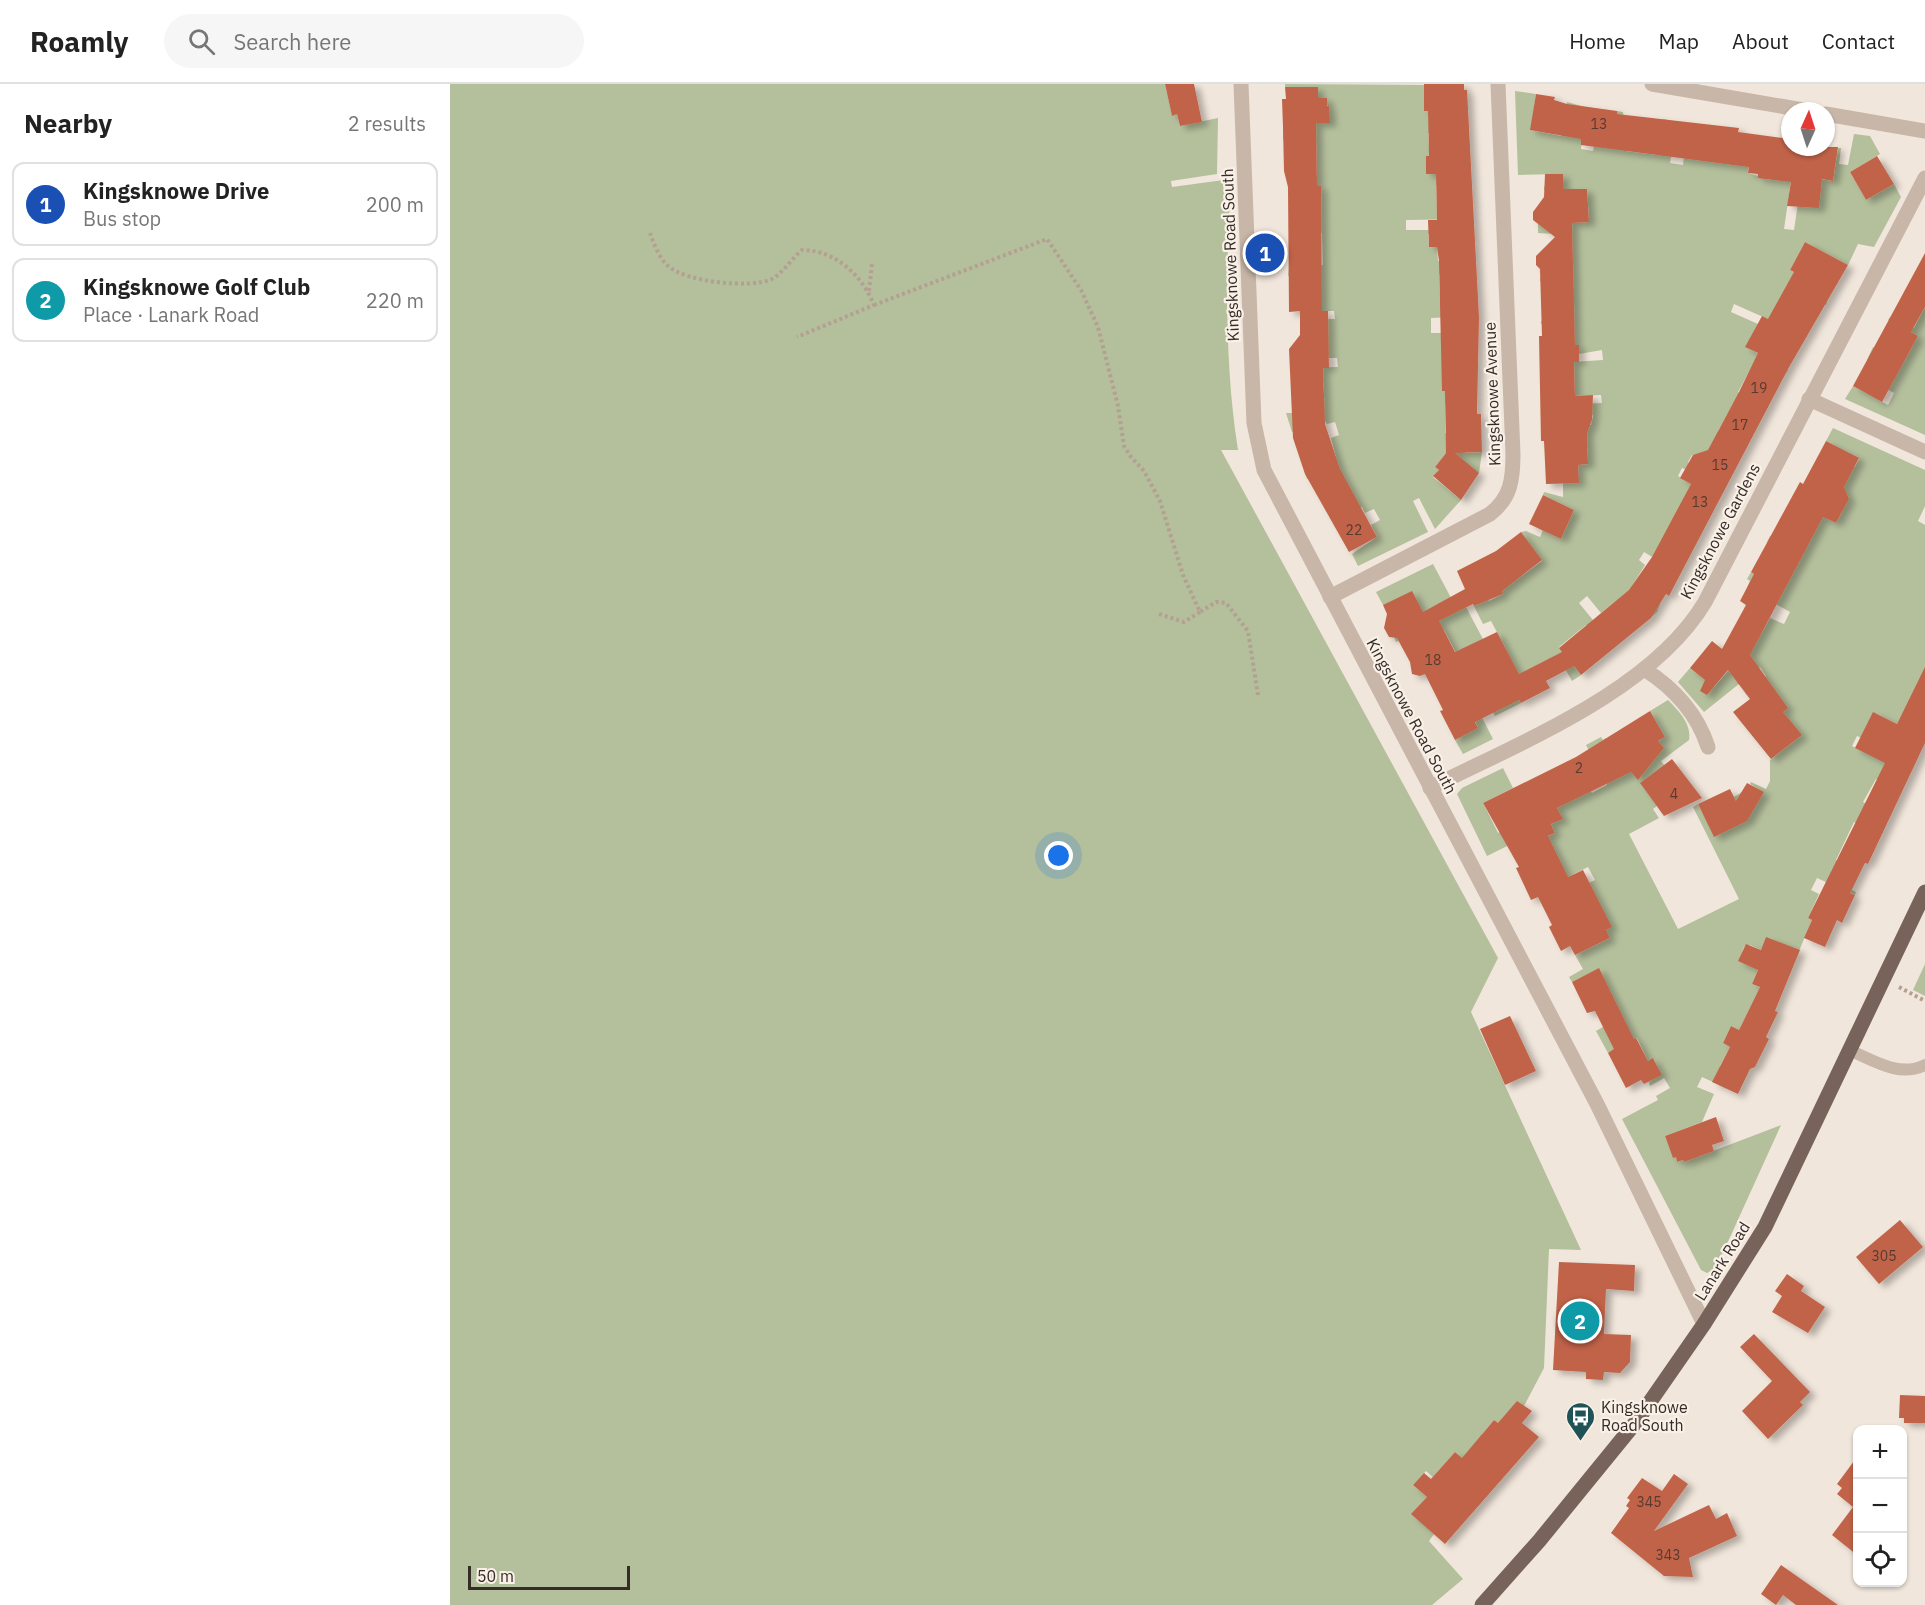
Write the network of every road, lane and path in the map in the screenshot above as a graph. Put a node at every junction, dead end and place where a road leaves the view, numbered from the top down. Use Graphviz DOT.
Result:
graph roads {
  1 [pos="1241,84"];
  2 [pos="1498,84"];
  3 [pos="1652,84"];
  4 [pos="1781,106"];
  5 [pos="1835,116"];
  6 [pos="1925,131"];
  7 [pos="1925,178"];
  8 [pos="650,233"];
  9 [pos="872,264"];
  10 [pos="868,292"];
  11 [pos="874,305"];
  12 [pos="797,337"];
  13 [pos="1809,399"];
  14 [pos="1925,452"];
  15 [pos="1330,597"];
  16 [pos="1200,612"];
  17 [pos="1159,614"];
  18 [pos="1644,669"];
  19 [pos="1258,695"];
  20 [pos="1708,747"];
  21 [pos="1430,788"];
  22 [pos="1925,892"];
  23 [pos="1883,978"];
  24 [pos="1925,1001"];
  25 [pos="1849,1050"];
  26 [pos="1925,1065"];
  27 [pos="1704,1324"];
  28 [pos="1482,1605"];
  1 -- 15 [label="street, Kingsknowe Road South"];
  2 -- 15 [label="street, Kingsknowe Avenue"];
  3 -- 4 [label="street"];
  5 -- 6 [label="street"];
  7 -- 13 [label="street, Kingsknowe Gardens"];
  8 -- 10 [label="path"];
  9 -- 10 [label="path"];
  10 -- 11 [label="path"];
  11 -- 12 [label="path"];
  11 -- 16 [label="path"];
  13 -- 14 [label="street"];
  13 -- 18 [label="street, Kingsknowe Gardens"];
  15 -- 21 [label="street, Kingsknowe Road South"];
  16 -- 17 [label="path"];
  16 -- 19 [label="path"];
  18 -- 20 [label="street"];
  18 -- 21 [label="street, Kingsknowe Gardens"];
  21 -- 27 [label="street, Kingsknowe Road South"];
  22 -- 23 [label="main road, Lanark Road"];
  23 -- 24 [label="path"];
  23 -- 25 [label="main road, Lanark Road"];
  25 -- 26 [label="lane"];
  25 -- 27 [label="main road, Lanark Road"];
  27 -- 28 [label="main road, Lanark Road"];
}
